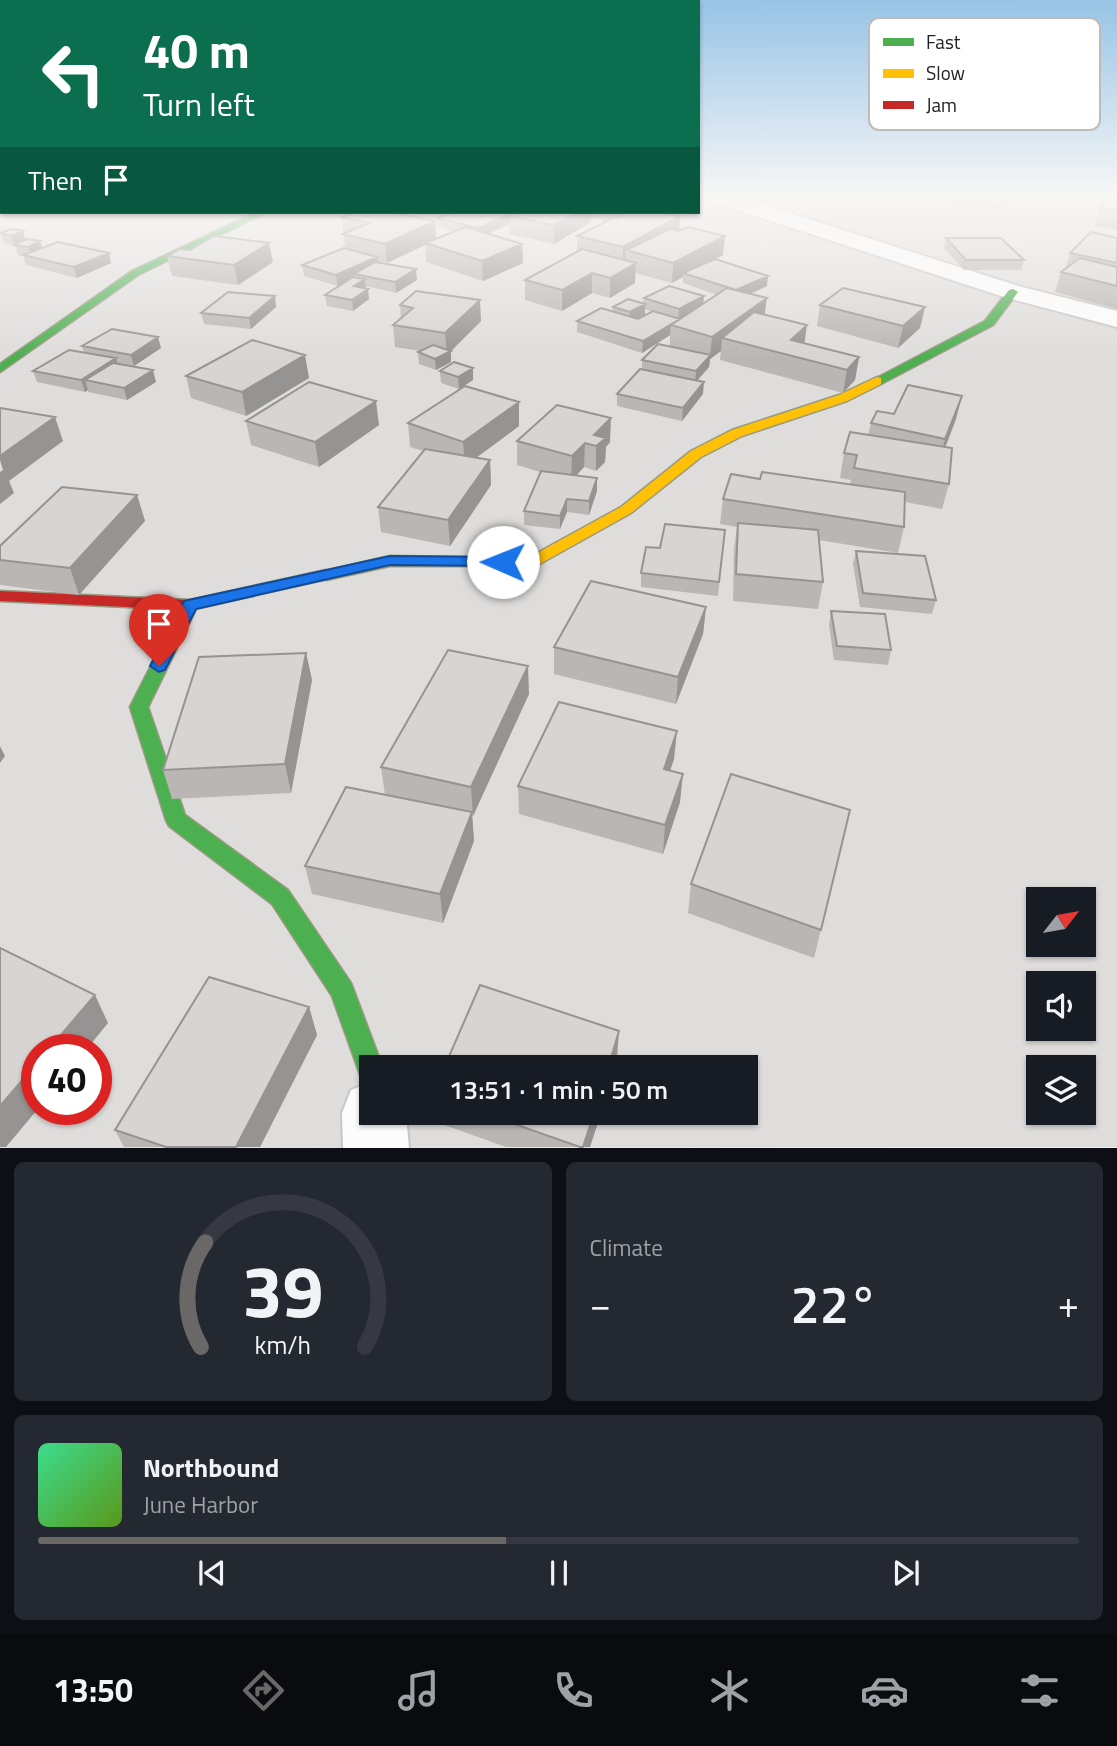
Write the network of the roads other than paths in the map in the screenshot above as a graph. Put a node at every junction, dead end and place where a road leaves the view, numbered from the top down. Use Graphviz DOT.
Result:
graph roads {
  1 [pos="182,251"];
  2 [pos="884,251"];
  3 [pos="1013,292"];
  4 [pos="1117,320"];
  5 [pos="0,369"];
  6 [pos="0,596"];
  7 [pos="190,605"];
  8 [pos="365,1055"];
  9 [pos="375,1125"];
  10 [pos="376,1147"];
  1 -- 5 [label="street"];
  2 -- 3 [label="street"];
  3 -- 4 [label="street"];
  3 -- 7 [label="street"];
  6 -- 7 [label="street"];
  7 -- 8 [label="street"];
  9 -- 10 [label="street"];
}
